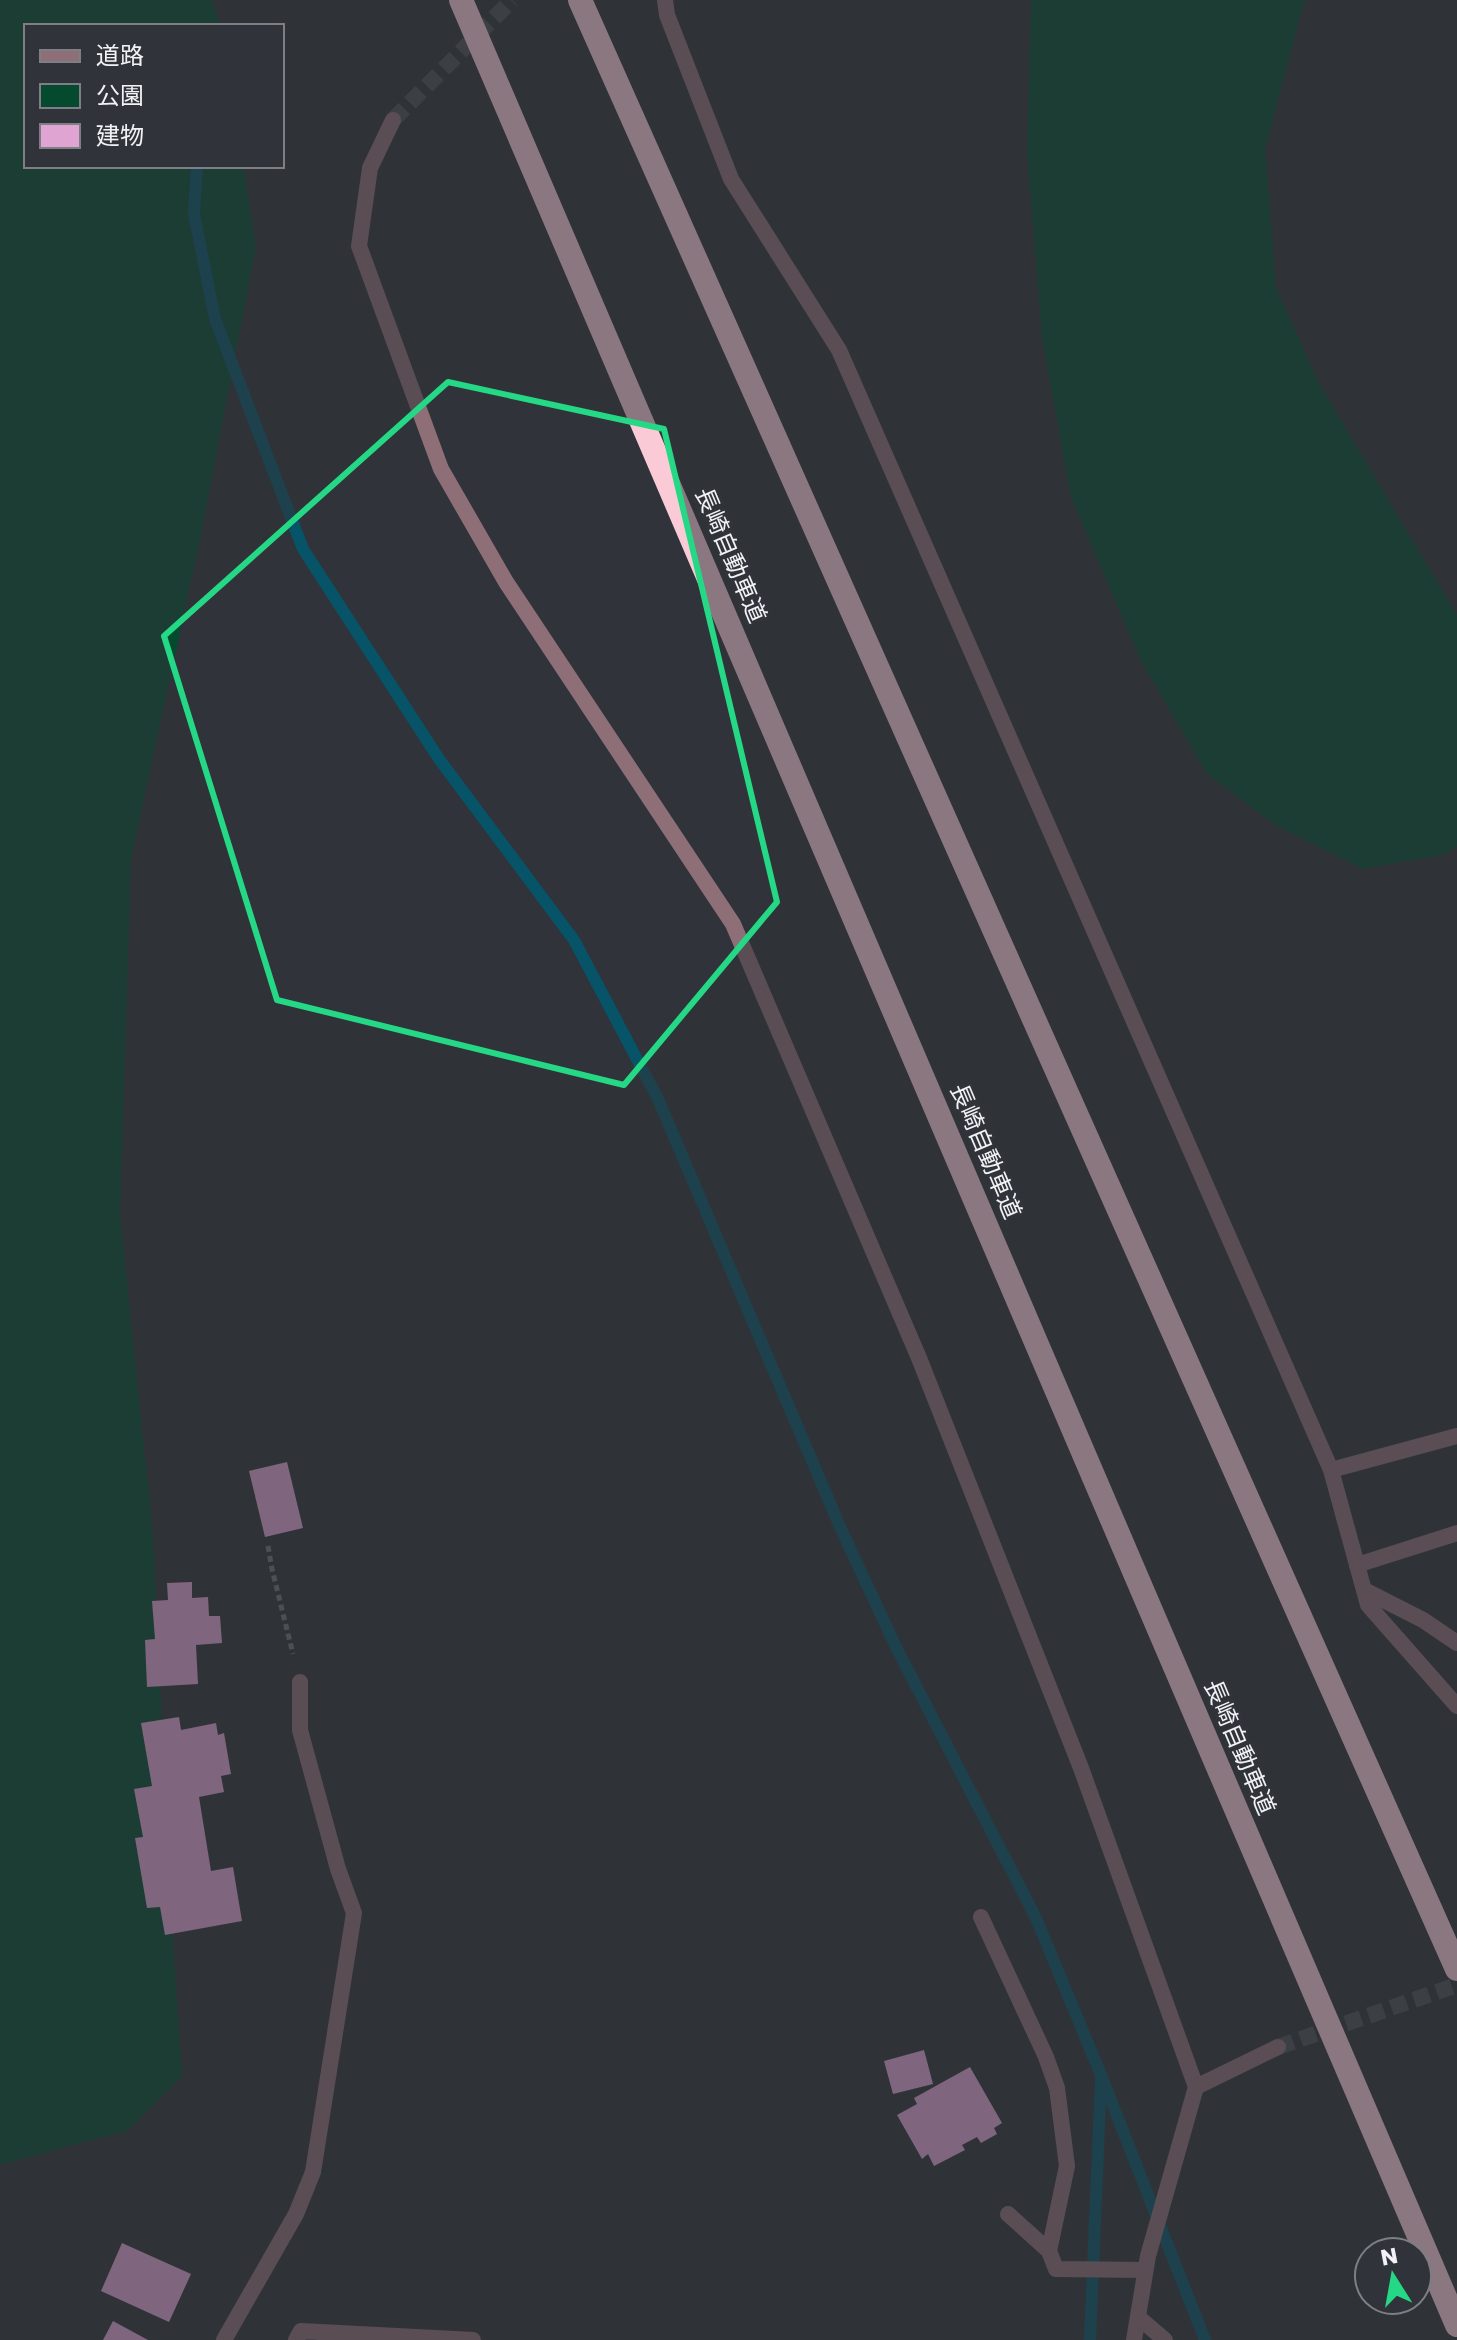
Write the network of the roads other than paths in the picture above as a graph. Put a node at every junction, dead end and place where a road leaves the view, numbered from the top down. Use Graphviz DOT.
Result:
graph roads {
  1 [pos="461,0"];
  2 [pos="580,0"];
  3 [pos="665,0"];
  4 [pos="393,120"];
  5 [pos="1457,1436"];
  6 [pos="1331,1470"];
  7 [pos="1457,1533"];
  8 [pos="1357,1565"];
  9 [pos="1364,1590"];
  10 [pos="1457,1643"];
  11 [pos="300,1682"];
  12 [pos="1457,1706"];
  13 [pos="981,1917"];
  14 [pos="1457,1969"];
  15 [pos="1278,2047"];
  16 [pos="1196,2087"];
  17 [pos="1008,2214"];
  18 [pos="1049,2251"];
  19 [pos="1146,2263"];
  20 [pos="1138,2317"];
  21 [pos="1457,2325"];
  22 [pos="224,2340"];
  23 [pos="296,2340"];
  24 [pos="473,2340"];
  25 [pos="1134,2340"];
  26 [pos="1165,2340"];
  1 -- 21 [label="highway, 長崎自動車道"];
  2 -- 14 [label="highway"];
  3 -- 6 [label="street"];
  4 -- 16 [label="street"];
  5 -- 6 [label="street"];
  6 -- 8 [label="street"];
  7 -- 8 [label="street"];
  8 -- 9 [label="street"];
  9 -- 10 [label="street"];
  9 -- 12 [label="street"];
  11 -- 22 [label="street"];
  13 -- 18 [label="street"];
  15 -- 16 [label="street"];
  16 -- 19 [label="street"];
  17 -- 18 [label="street"];
  18 -- 19 [label="street"];
  19 -- 20 [label="street"];
  20 -- 25 [label="street"];
  20 -- 26 [label="street"];
  23 -- 24 [label="street"];
}
